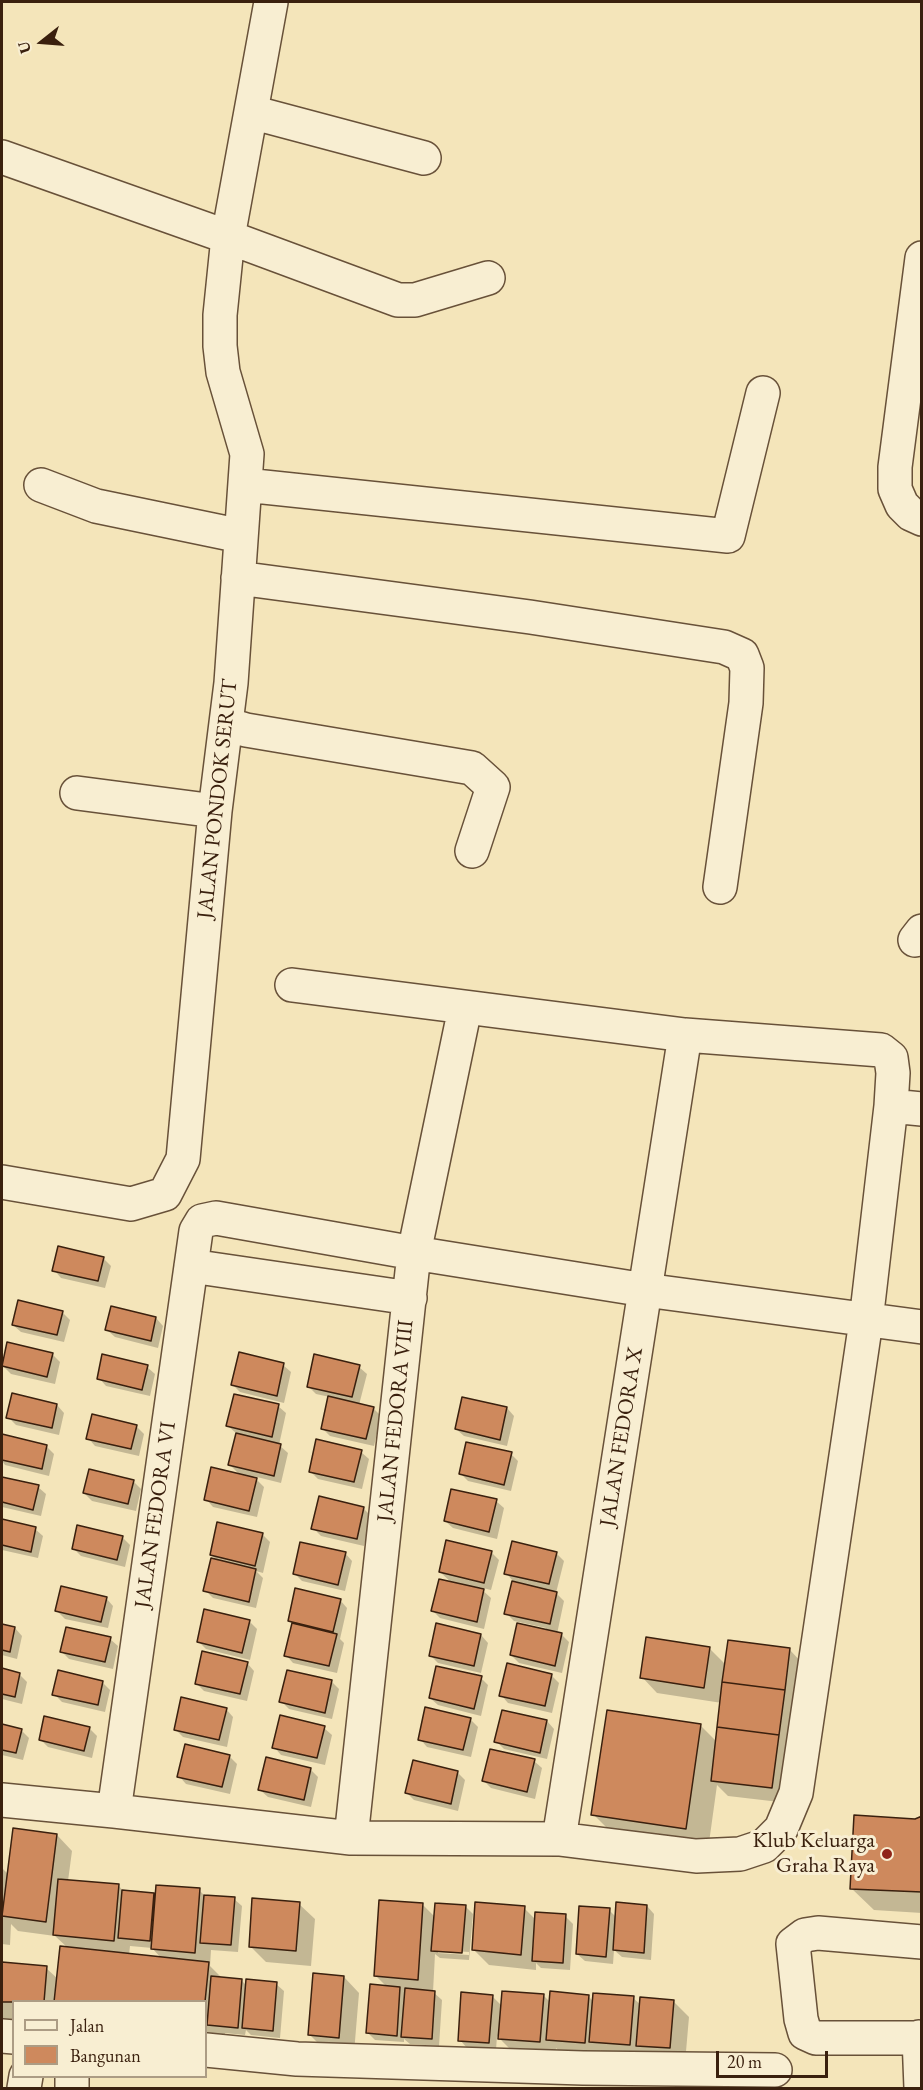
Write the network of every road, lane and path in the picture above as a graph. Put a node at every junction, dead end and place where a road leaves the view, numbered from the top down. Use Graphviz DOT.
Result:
graph roads {
  1 [pos="271,2"];
  2 [pos="251,112"];
  3 [pos="2,157"];
  4 [pos="424,158"];
  5 [pos="228,237"];
  6 [pos="921,258"];
  7 [pos="488,278"];
  8 [pos="763,393"];
  9 [pos="41,484"];
  10 [pos="245,485"];
  11 [pos="921,519"];
  12 [pos="241,536"];
  13 [pos="238,578"];
  14 [pos="226,724"];
  15 [pos="77,793"];
  16 [pos="215,812"];
  17 [pos="472,851"];
  18 [pos="720,887"];
  19 [pos="292,985"];
  20 [pos="465,1008"];
  21 [pos="685,1035"];
  22 [pos="906,1108"];
  23 [pos="2,1182"];
  24 [pos="414,1253"];
  25 [pos="191,1266"];
  26 [pos="645,1290"];
  27 [pos="410,1298"];
  28 [pos="866,1321"];
  29 [pos="921,1327"];
  30 [pos="2,1800"];
  31 [pos="114,1811"];
  32 [pos="351,1838"];
  33 [pos="559,1839"];
  34 [pos="921,1942"];
  35 [pos="920,2038"];
  36 [pos="207,2050"];
  37 [pos="776,2070"];
  38 [pos="529,2077"];
  39 [pos="581,2078"];
  40 [pos="921,2088"];
  1 -- 2 [label="street, JALAN PONDOK SERUT"];
  2 -- 4 [label="street"];
  2 -- 5 [label="street, JALAN PONDOK SERUT"];
  3 -- 5 [label="street"];
  5 -- 7 [label="street"];
  5 -- 10 [label="street, JALAN PONDOK SERUT"];
  6 -- 11 [label="street"];
  8 -- 10 [label="street"];
  9 -- 12 [label="street"];
  10 -- 12 [label="street, JALAN PONDOK SERUT"];
  12 -- 13 [label="street, JALAN PONDOK SERUT"];
  13 -- 14 [label="street, JALAN PONDOK SERUT"];
  13 -- 18 [label="street"];
  14 -- 16 [label="street, JALAN PONDOK SERUT"];
  14 -- 17 [label="street"];
  15 -- 16 [label="street"];
  16 -- 23 [label="street, JALAN PONDOK SERUT"];
  19 -- 20 [label="street"];
  20 -- 21 [label="street"];
  20 -- 24 [label="street, JALAN FEDORA VIII"];
  21 -- 22 [label="street"];
  21 -- 26 [label="street, JALAN FEDORA X"];
  22 -- 28 [label="street"];
  24 -- 25 [label="street, JALAN FEDORA VI"];
  24 -- 26 [label="street"];
  24 -- 27 [label="street, JALAN FEDORA VIII"];
  25 -- 27 [label="street"];
  25 -- 31 [label="street, JALAN FEDORA VI"];
  26 -- 28 [label="street"];
  26 -- 33 [label="street, JALAN FEDORA X"];
  27 -- 32 [label="street, JALAN FEDORA VIII"];
  28 -- 29 [label="street"];
  28 -- 33 [label="street"];
  30 -- 31 [label="street"];
  31 -- 32 [label="street"];
  32 -- 33 [label="street"];
  34 -- 35 [label="street"];
  35 -- 40 [label="street"];
  36 -- 38 [label="street"];
  37 -- 39 [label="street"];
  38 -- 39 [label="street"];
}
